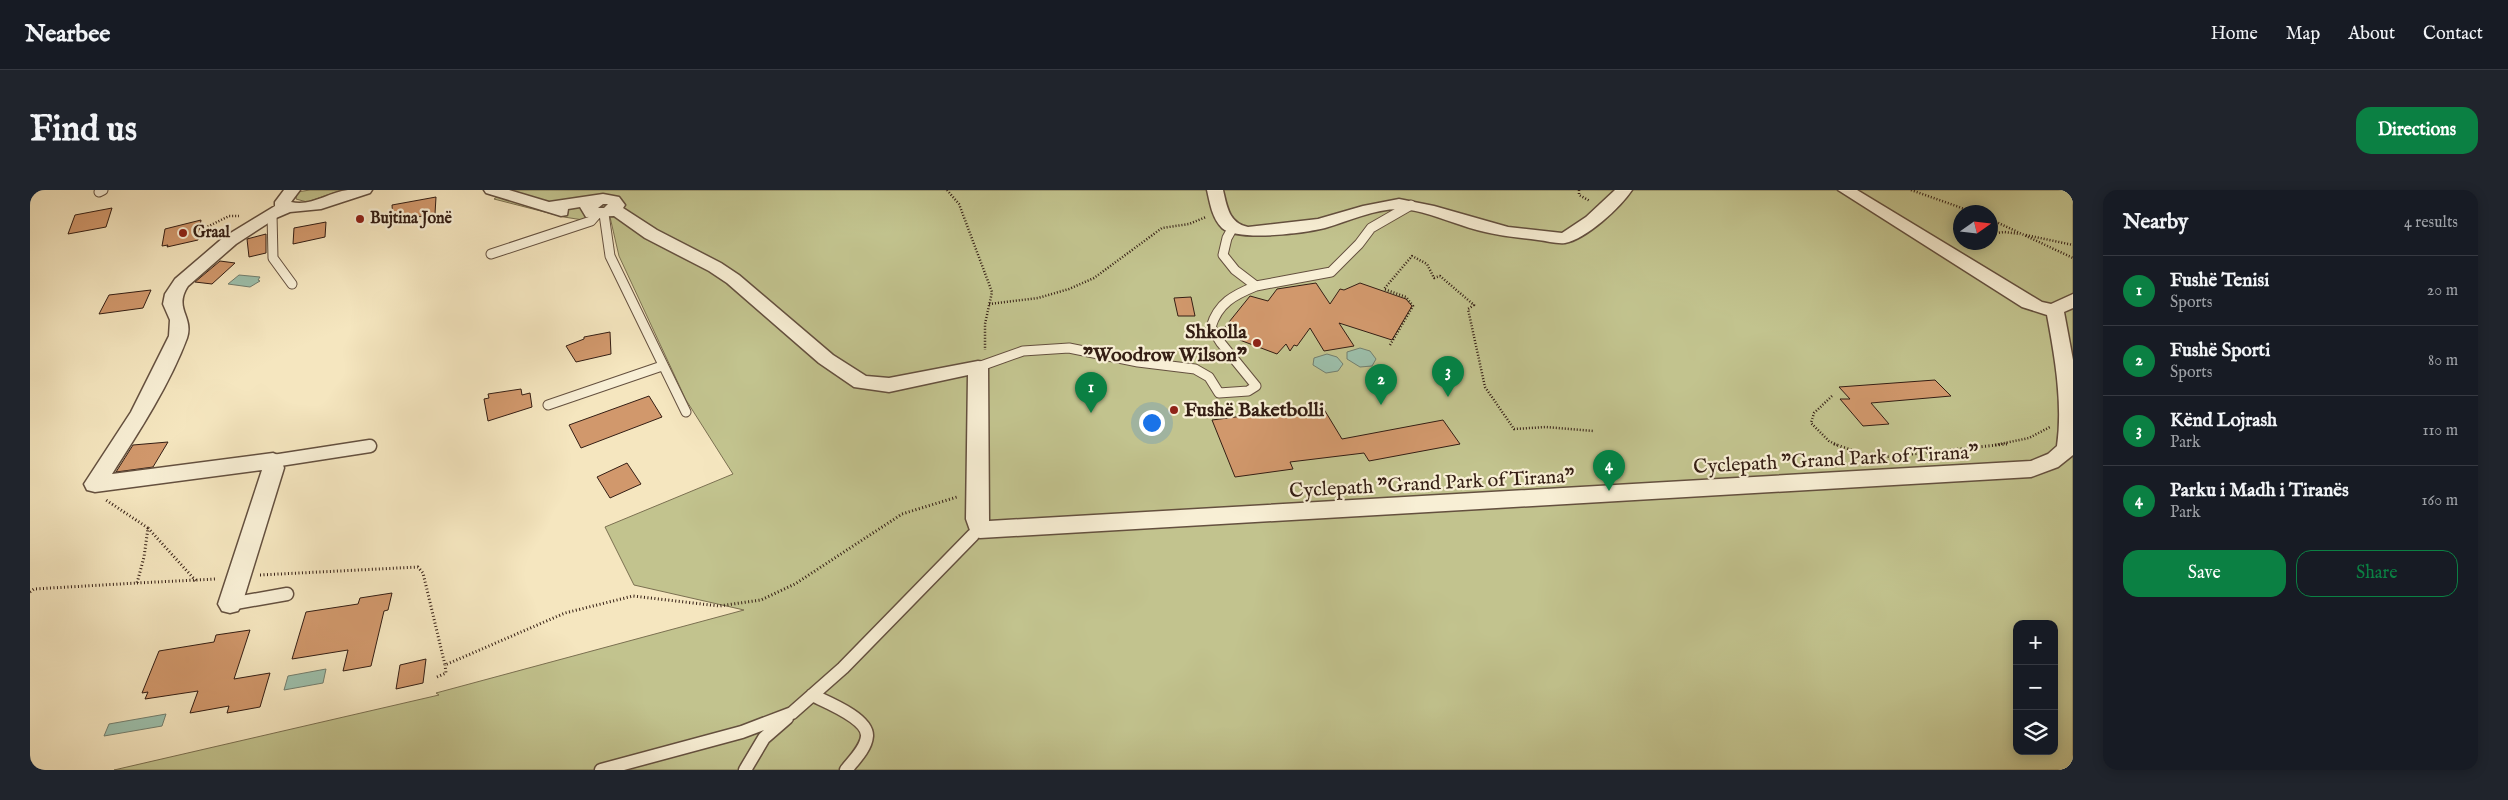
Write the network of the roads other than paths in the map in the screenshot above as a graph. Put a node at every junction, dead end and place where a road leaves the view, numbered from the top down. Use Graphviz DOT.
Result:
graph roads {
  1 [pos="364,190"];
  2 [pos="492,190"];
  3 [pos="539,190"];
  4 [pos="1214,190"];
  5 [pos="1624,190"];
  6 [pos="1846,190"];
  7 [pos="283,203"];
  8 [pos="1411,205"];
  9 [pos="601,207"];
  10 [pos="1232,228"];
  11 [pos="232,238"];
  12 [pos="213,244"];
  13 [pos="490,254"];
  14 [pos="292,284"];
  15 [pos="1256,286"];
  16 [pos="2073,300"];
  17 [pos="2054,310"];
  18 [pos="982,365"];
  19 [pos="662,366"];
  20 [pos="548,405"];
  21 [pos="686,412"];
  22 [pos="2072,421"];
  23 [pos="370,446"];
  24 [pos="273,461"];
  25 [pos="977,533"];
  26 [pos="287,594"];
  27 [pos="230,604"];
  28 [pos="812,695"];
  29 [pos="792,713"];
  30 [pos="601,770"];
  31 [pos="745,770"];
  32 [pos="846,770"];
  1 -- 7 [label="street"];
  2 -- 9 [label="street"];
  3 -- 9 [label="street"];
  4 -- 10 [label="street"];
  5 -- 8 [label="street"];
  6 -- 17 [label="street"];
  7 -- 11 [label="street"];
  7 -- 14 [label="lane"];
  8 -- 10 [label="street"];
  8 -- 15 [label="lane"];
  9 -- 13 [label="lane"];
  9 -- 18 [label="street"];
  9 -- 19 [label="lane"];
  10 -- 15 [label="lane"];
  11 -- 12 [label="lane"];
  11 -- 24 [label="street"];
  15 -- 18 [label="lane"];
  16 -- 17 [label="street"];
  17 -- 22 [label="street"];
  18 -- 25 [label="street"];
  19 -- 20 [label="lane"];
  19 -- 21 [label="lane"];
  22 -- 25 [label="street"];
  23 -- 24 [label="lane"];
  24 -- 27 [label="street"];
  25 -- 28 [label="lane"];
  26 -- 27 [label="lane"];
  28 -- 29 [label="lane"];
  28 -- 32 [label="lane"];
  29 -- 30 [label="lane"];
  29 -- 31 [label="lane"];
}
